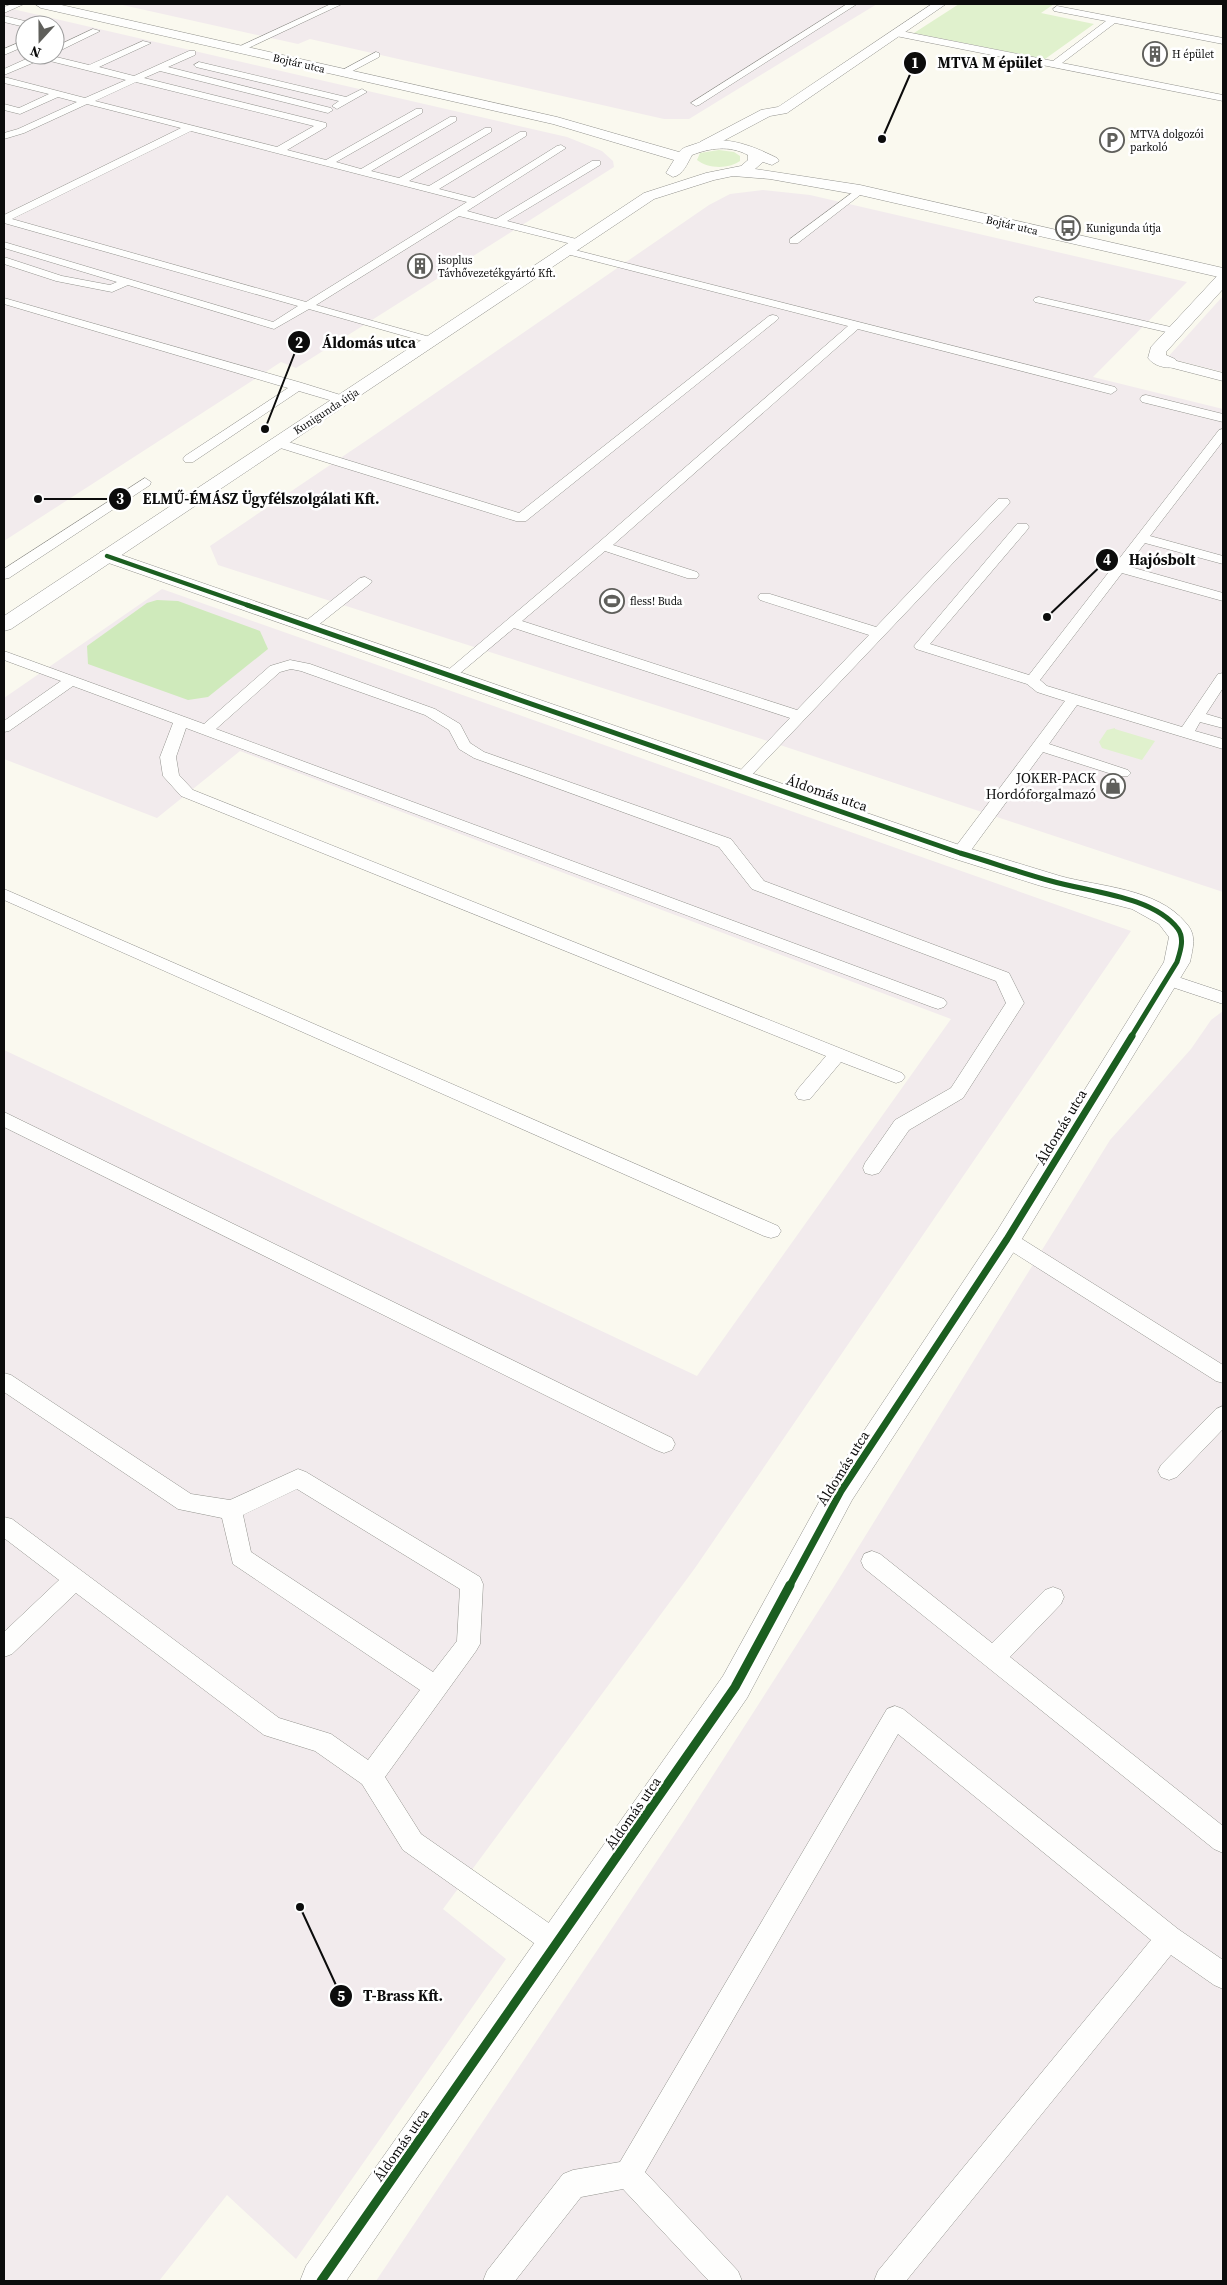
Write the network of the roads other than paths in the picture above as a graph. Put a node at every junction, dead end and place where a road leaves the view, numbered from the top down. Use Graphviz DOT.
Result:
graph roads {
  1 [pos="20,4"];
  2 [pos="41,4"];
  3 [pos="338,4"];
  4 [pos="854,4"];
  5 [pos="940,4"];
  6 [pos="1057,9"];
  7 [pos="4,10"];
  8 [pos="1112,20"];
  9 [pos="96,31"];
  10 [pos="896,33"];
  11 [pos="1223,41"];
  12 [pos="146,43"];
  13 [pos="65,45"];
  14 [pos="239,49"];
  15 [pos="192,53"];
  16 [pos="376,55"];
  17 [pos="85,56"];
  18 [pos="178,60"];
  19 [pos="65,61"];
  20 [pos="69,62"];
  21 [pos="1055,64"];
  22 [pos="20,65"];
  23 [pos="90,68"];
  24 [pos="159,68"];
  25 [pos="4,72"];
  26 [pos="342,73"];
  27 [pos="135,78"];
  28 [pos="4,80"];
  29 [pos="362,92"];
  30 [pos="57,94"];
  31 [pos="1223,98"];
  32 [pos="346,100"];
  33 [pos="87,101"];
  34 [pos="696,103"];
  35 [pos="4,107"];
  36 [pos="328,110"];
  37 [pos="782,110"];
  38 [pos="419,111"];
  39 [pos="453,119"];
  40 [pos="307,121"];
  41 [pos="557,121"];
  42 [pos="189,128"];
  43 [pos="488,130"];
  44 [pos="523,134"];
  45 [pos="4,136"];
  46 [pos="705,145"];
  47 [pos="561,148"];
  48 [pos="278,151"];
  49 [pos="755,154"];
  50 [pos="682,158"];
  51 [pos="596,163"];
  52 [pos="328,164"];
  53 [pos="362,172"];
  54 [pos="729,172"];
  55 [pos="400,182"];
  56 [pos="430,190"];
  57 [pos="860,190"];
  58 [pos="649,196"];
  59 [pos="475,202"];
  60 [pos="4,207"];
  61 [pos="20,212"];
  62 [pos="458,212"];
  63 [pos="4,220"];
  64 [pos="498,222"];
  65 [pos="794,241"];
  66 [pos="4,245"];
  67 [pos="573,247"];
  68 [pos="4,260"];
  69 [pos="1223,273"];
  70 [pos="1223,279"];
  71 [pos="127,282"];
  72 [pos="730,283"];
  73 [pos="706,286"];
  74 [pos="1039,300"];
  75 [pos="4,301"];
  76 [pos="308,305"];
  77 [pos="773,318"];
  78 [pos="857,324"];
  79 [pos="1175,331"];
  80 [pos="433,341"];
  81 [pos="1169,364"];
  82 [pos="1223,377"];
  83 [pos="298,386"];
  84 [pos="1111,390"];
  85 [pos="1146,398"];
  86 [pos="343,400"];
  87 [pos="1223,418"];
  88 [pos="1223,433"];
  89 [pos="278,442"];
  90 [pos="189,458"];
  91 [pos="145,482"];
  92 [pos="1004,502"];
  93 [pos="1022,527"];
  94 [pos="1141,538"];
  95 [pos="603,546"];
  96 [pos="107,556"];
  97 [pos="1223,560"];
  98 [pos="1118,568"];
  99 [pos="4,575"];
  100 [pos="692,575"];
  101 [pos="365,581"];
  102 [pos="765,597"];
  103 [pos="1223,597"];
  104 [pos="512,623"];
  105 [pos="4,626"];
  106 [pos="307,626"];
  107 [pos="878,633"];
  108 [pos="4,654"];
  109 [pos="448,676"];
  110 [pos="1223,677"];
  111 [pos="72,680"];
  112 [pos="1032,681"];
  113 [pos="1074,699"];
  114 [pos="799,716"];
  115 [pos="1198,716"];
  116 [pos="181,720"];
  117 [pos="1223,724"];
  118 [pos="4,728"];
  119 [pos="206,730"];
  120 [pos="1186,732"];
  121 [pos="1223,744"];
  122 [pos="1041,746"];
  123 [pos="1123,773"];
  124 [pos="742,777"];
  125 [pos="960,853"];
  126 [pos="4,894"];
  127 [pos="1166,979"];
  128 [pos="1223,998"];
  129 [pos="938,1003"];
  130 [pos="837,1054"];
  131 [pos="896,1077"];
  132 [pos="804,1094"];
  133 [pos="4,1119"];
  134 [pos="872,1168"];
  135 [pos="771,1231"];
  136 [pos="1007,1239"];
  137 [pos="1223,1375"];
  138 [pos="4,1381"];
  139 [pos="1223,1415"];
  140 [pos="664,1444"];
  141 [pos="1169,1471"];
  142 [pos="230,1510"];
  143 [pos="4,1526"];
  144 [pos="872,1561"];
  145 [pos="74,1580"];
  146 [pos="1053,1597"];
  147 [pos="4,1647"];
  148 [pos="993,1658"];
  149 [pos="436,1687"];
  150 [pos="371,1776"];
  151 [pos="1223,1841"];
  152 [pos="1169,1938"];
  153 [pos="558,1944"];
  154 [pos="1223,1976"];
  155 [pos="628,2174"];
  156 [pos="321,2281"];
  157 [pos="497,2281"];
  158 [pos="728,2281"];
  159 [pos="888,2281"];
  1 -- 7 [label="lane"];
  2 -- 14 [label="street, Bojtár utca"];
  3 -- 14 [label="lane"];
  4 -- 34 [label="lane"];
  5 -- 10 [label="street, Kunigunda útja"];
  6 -- 8 [label="lane"];
  8 -- 11 [label="lane"];
  8 -- 21 [label="lane"];
  9 -- 13 [label="lane"];
  10 -- 21 [label="lane"];
  10 -- 37 [label="street, Kunigunda útja"];
  12 -- 23 [label="lane"];
  14 -- 26 [label="street, Bojtár utca"];
  15 -- 18 [label="lane"];
  16 -- 26 [label="lane"];
  17 -- 20 [label="lane"];
  18 -- 24 [label="lane"];
  18 -- 32 [label="lane"];
  19 -- 20 [label="lane"];
  20 -- 23 [label="lane"];
  21 -- 31 [label="lane"];
  22 -- 25 [label="lane"];
  23 -- 27 [label="lane"];
  24 -- 27 [label="lane"];
  24 -- 36 [label="lane"];
  26 -- 41 [label="street, Bojtár utca"];
  27 -- 33 [label="lane"];
  27 -- 40 [label="lane"];
  28 -- 30 [label="lane"];
  29 -- 32 [label="lane"];
  30 -- 33 [label="lane"];
  30 -- 35 [label="lane"];
  32 -- 36 [label="lane"];
  33 -- 42 [label="lane"];
  33 -- 45 [label="lane"];
  36 -- 40 [label="lane"];
  37 -- 46 [label="street, Kunigunda útja"];
  37 -- 49 [label="street, Kunigunda útja"];
  38 -- 52 [label="lane"];
  39 -- 53 [label="lane"];
  40 -- 48 [label="lane"];
  41 -- 46 [label="street, Bojtár utca"];
  41 -- 50 [label="street, Bojtár utca"];
  42 -- 48 [label="lane"];
  42 -- 61 [label="lane"];
  43 -- 55 [label="lane"];
  44 -- 56 [label="lane"];
  46 -- 49 [label="street, Bojtár utca"];
  46 -- 50 [label="street, Kunigunda útja"];
  47 -- 59 [label="lane"];
  48 -- 52 [label="lane"];
  49 -- 54 [label="street, Kunigunda útja"];
  49 -- 57 [label="street, Bojtár utca"];
  50 -- 54 [label="street, Bojtár utca"];
  50 -- 58 [label="street, Kunigunda útja"];
  51 -- 64 [label="lane"];
  52 -- 53 [label="lane"];
  53 -- 55 [label="lane"];
  54 -- 57 [label="street, Bojtár utca"];
  54 -- 58 [label="street, Kunigunda útja"];
  55 -- 56 [label="lane"];
  56 -- 59 [label="lane"];
  57 -- 65 [label="lane"];
  57 -- 69 [label="street, Bojtár utca"];
  58 -- 67 [label="street, Kunigunda útja"];
  59 -- 62 [label="lane"];
  60 -- 61 [label="lane"];
  61 -- 63 [label="lane"];
  62 -- 64 [label="lane"];
  62 -- 76 [label="lane"];
  63 -- 76 [label="lane"];
  64 -- 67 [label="lane"];
  66 -- 71 [label="lane"];
  67 -- 73 [label="lane"];
  67 -- 80 [label="street, Kunigunda útja"];
  68 -- 71 [label="lane"];
  70 -- 79 [label="street"];
  71 -- 76 [label="lane"];
  72 -- 73 [label="lane"];
  73 -- 78 [label="lane"];
  74 -- 79 [label="lane"];
  75 -- 83 [label="lane"];
  76 -- 80 [label="lane"];
  77 -- 89 [label="lane"];
  78 -- 84 [label="lane"];
  78 -- 95 [label="lane"];
  79 -- 81 [label="street"];
  80 -- 86 [label="street, Kunigunda útja"];
  81 -- 82 [label="lane"];
  83 -- 86 [label="lane"];
  83 -- 90 [label="lane"];
  85 -- 87 [label="lane"];
  86 -- 89 [label="street, Kunigunda útja"];
  88 -- 94 [label="lane"];
  89 -- 96 [label="street, Kunigunda útja"];
  91 -- 99 [label="lane"];
  92 -- 107 [label="lane"];
  93 -- 112 [label="lane"];
  94 -- 97 [label="lane"];
  94 -- 98 [label="lane"];
  95 -- 100 [label="lane"];
  95 -- 104 [label="lane"];
  96 -- 105 [label="street, Kunigunda útja"];
  96 -- 106 [label="street, Áldomás utca"];
  98 -- 103 [label="lane"];
  98 -- 112 [label="lane"];
  101 -- 106 [label="lane"];
  102 -- 107 [label="lane"];
  104 -- 109 [label="lane"];
  104 -- 114 [label="lane"];
  106 -- 109 [label="street, Áldomás utca"];
  107 -- 114 [label="lane"];
  108 -- 111 [label="lane"];
  109 -- 124 [label="street, Áldomás utca"];
  110 -- 115 [label="lane"];
  111 -- 116 [label="lane"];
  111 -- 118 [label="lane"];
  112 -- 113 [label="lane"];
  113 -- 120 [label="lane"];
  113 -- 122 [label="lane"];
  114 -- 124 [label="lane"];
  115 -- 117 [label="lane"];
  115 -- 120 [label="lane"];
  116 -- 119 [label="lane"];
  116 -- 130 [label="lane"];
  119 -- 129 [label="lane"];
  119 -- 134 [label="lane"];
  120 -- 121 [label="lane"];
  122 -- 123 [label="lane"];
  122 -- 125 [label="lane"];
  124 -- 125 [label="street, Áldomás utca"];
  125 -- 127 [label="street, Áldomás utca"];
  126 -- 135 [label="lane"];
  127 -- 128 [label="lane"];
  127 -- 136 [label="street, Áldomás utca"];
  130 -- 131 [label="lane"];
  130 -- 132 [label="lane"];
  133 -- 140 [label="lane"];
  136 -- 137 [label="lane"];
  136 -- 153 [label="street, Áldomás utca"];
  138 -- 142 [label="lane"];
  139 -- 141 [label="lane"];
  142 -- 149 [label="lane"];
  142 -- 149 [label="lane"];
  143 -- 145 [label="lane"];
  144 -- 148 [label="lane"];
  145 -- 147 [label="lane"];
  145 -- 150 [label="lane"];
  146 -- 148 [label="lane"];
  148 -- 151 [label="lane"];
  149 -- 150 [label="lane"];
  150 -- 153 [label="lane"];
  152 -- 154 [label="lane"];
  152 -- 155 [label="lane"];
  152 -- 159 [label="lane"];
  153 -- 156 [label="street, Áldomás utca"];
  155 -- 157 [label="lane"];
  155 -- 158 [label="lane"];
}
